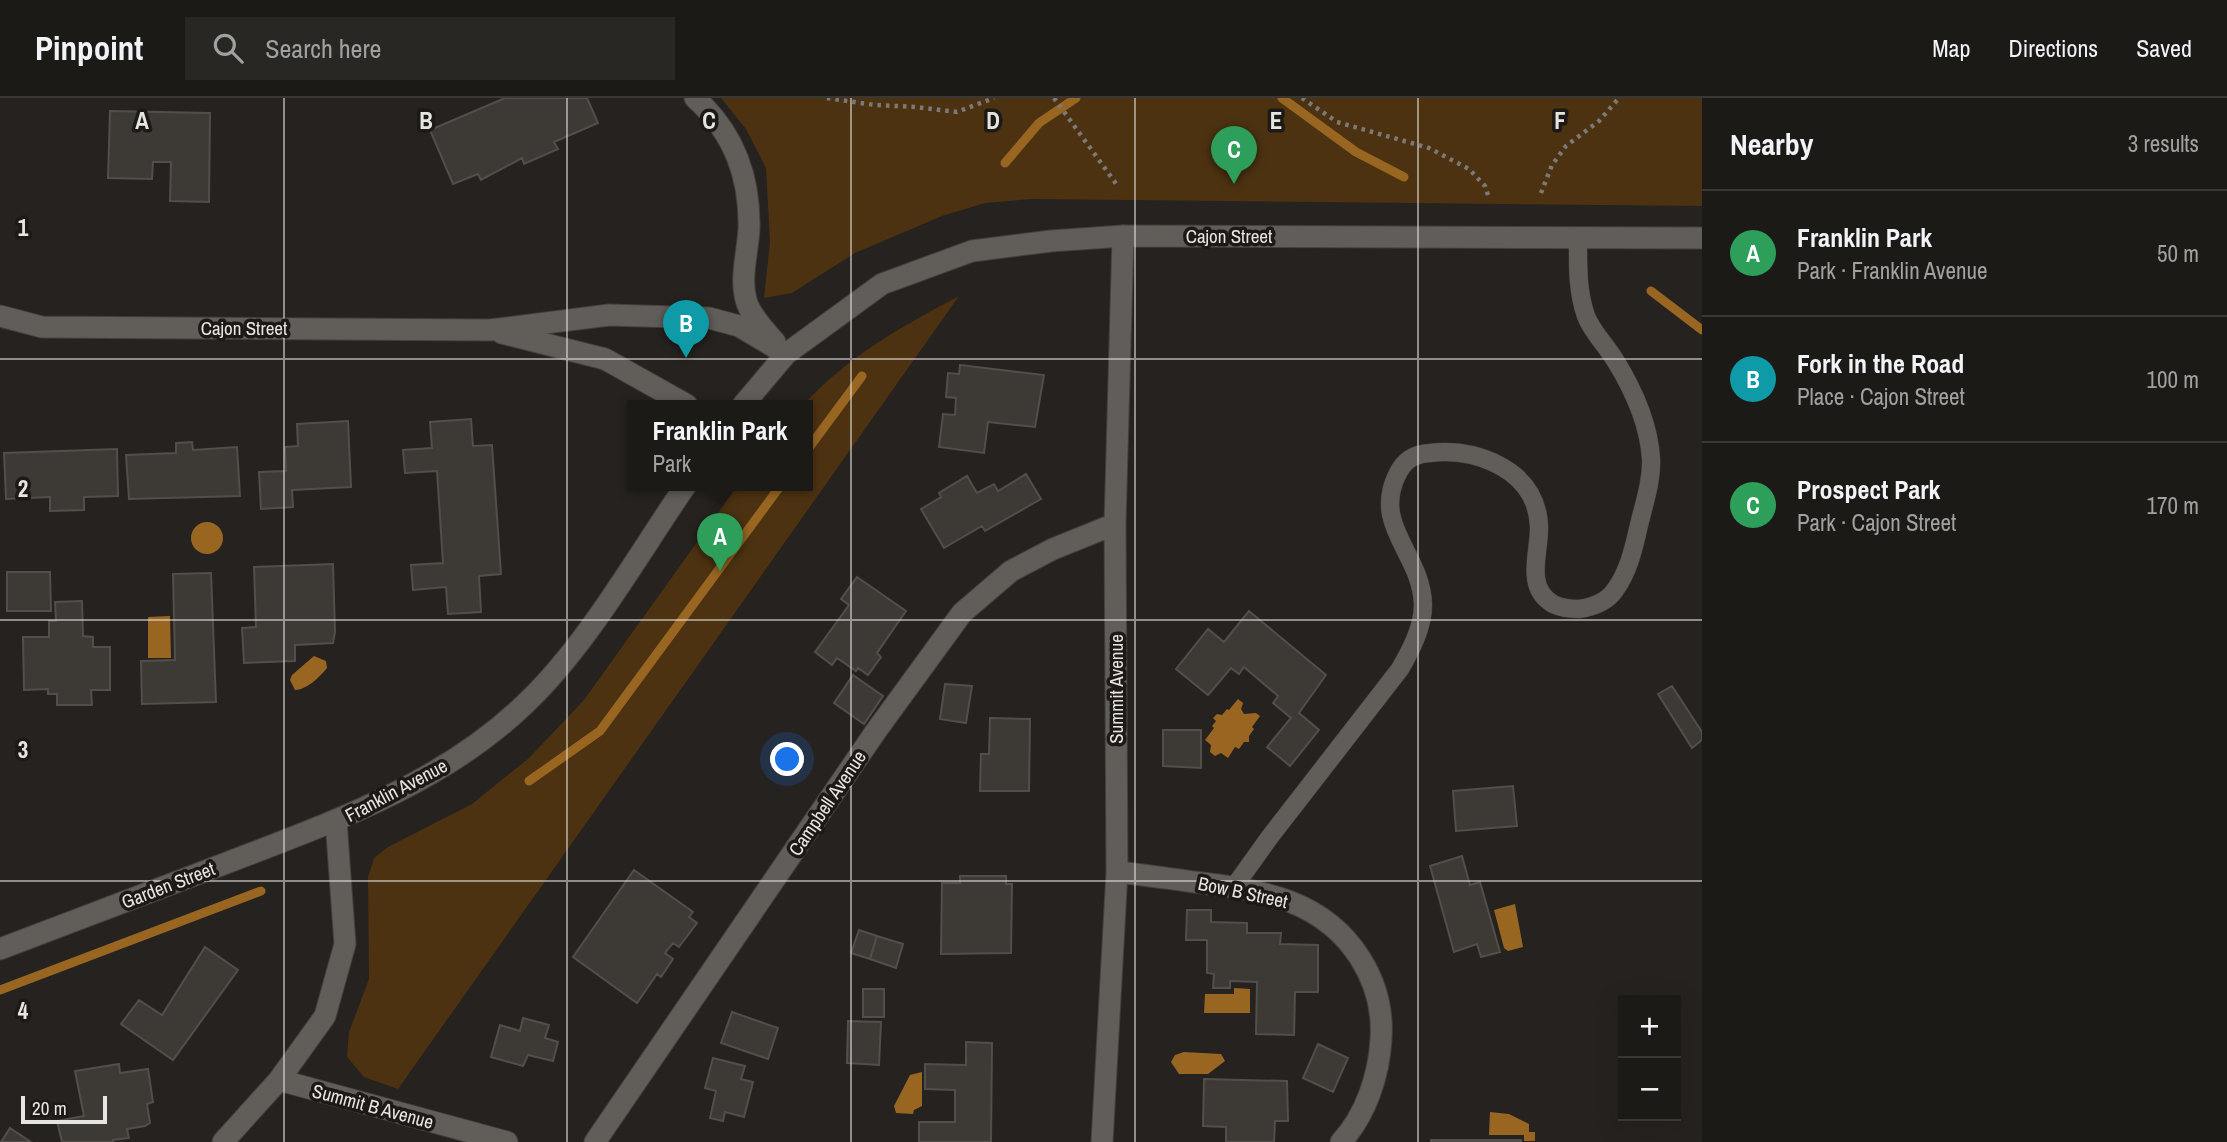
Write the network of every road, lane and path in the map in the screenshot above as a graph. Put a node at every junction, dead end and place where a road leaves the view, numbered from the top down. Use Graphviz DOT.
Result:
graph roads {
  1 [pos="695,98"];
  2 [pos="827,98"];
  3 [pos="994,98"];
  4 [pos="1054,98"];
  5 [pos="1302,98"];
  6 [pos="1619,98"];
  7 [pos="1116,185"];
  8 [pos="1541,193"];
  9 [pos="1488,195"];
  10 [pos="1122,236"];
  11 [pos="1578,237"];
  12 [pos="1702,238"];
  13 [pos="0,316"];
  14 [pos="489,330"];
  15 [pos="786,354"];
  16 [pos="678,400"];
  17 [pos="747,400"];
  18 [pos="682,491"];
  19 [pos="1115,524"];
  20 [pos="336,821"];
  21 [pos="1117,872"];
  22 [pos="1234,887"];
  23 [pos="0,948"];
  24 [pos="279,1080"];
  25 [pos="223,1142"];
  26 [pos="508,1142"];
  27 [pos="595,1142"];
  28 [pos="1101,1142"];
  29 [pos="1341,1142"];
  1 -- 15 [label="street"];
  2 -- 3 [label="path"];
  4 -- 7 [label="path"];
  5 -- 9 [label="path"];
  6 -- 8 [label="path"];
  10 -- 11 [label="street, Cajon Street"];
  10 -- 15 [label="street, Cajon Street"];
  10 -- 19 [label="street, Summit Avenue"];
  11 -- 12 [label="street, Cajon Street"];
  11 -- 22 [label="lane"];
  13 -- 14 [label="street, Cajon Street"];
  14 -- 15 [label="street, Cajon Street"];
  14 -- 16 [label="street, Cajon Street"];
  15 -- 17 [label="street, Cajon Street"];
  18 -- 20 [label="street, Franklin Avenue"];
  19 -- 21 [label="street, Summit Avenue"];
  19 -- 27 [label="street, Campbell Avenue"];
  20 -- 23 [label="street, Garden Street"];
  20 -- 24 [label="street, Franklin Avenue"];
  21 -- 22 [label="street, Bow B Street"];
  21 -- 28 [label="street, Summit Avenue"];
  22 -- 29 [label="street, Bow B Street"];
  24 -- 25 [label="street, Franklin Avenue"];
  24 -- 26 [label="street, Summit B Avenue"];
}
